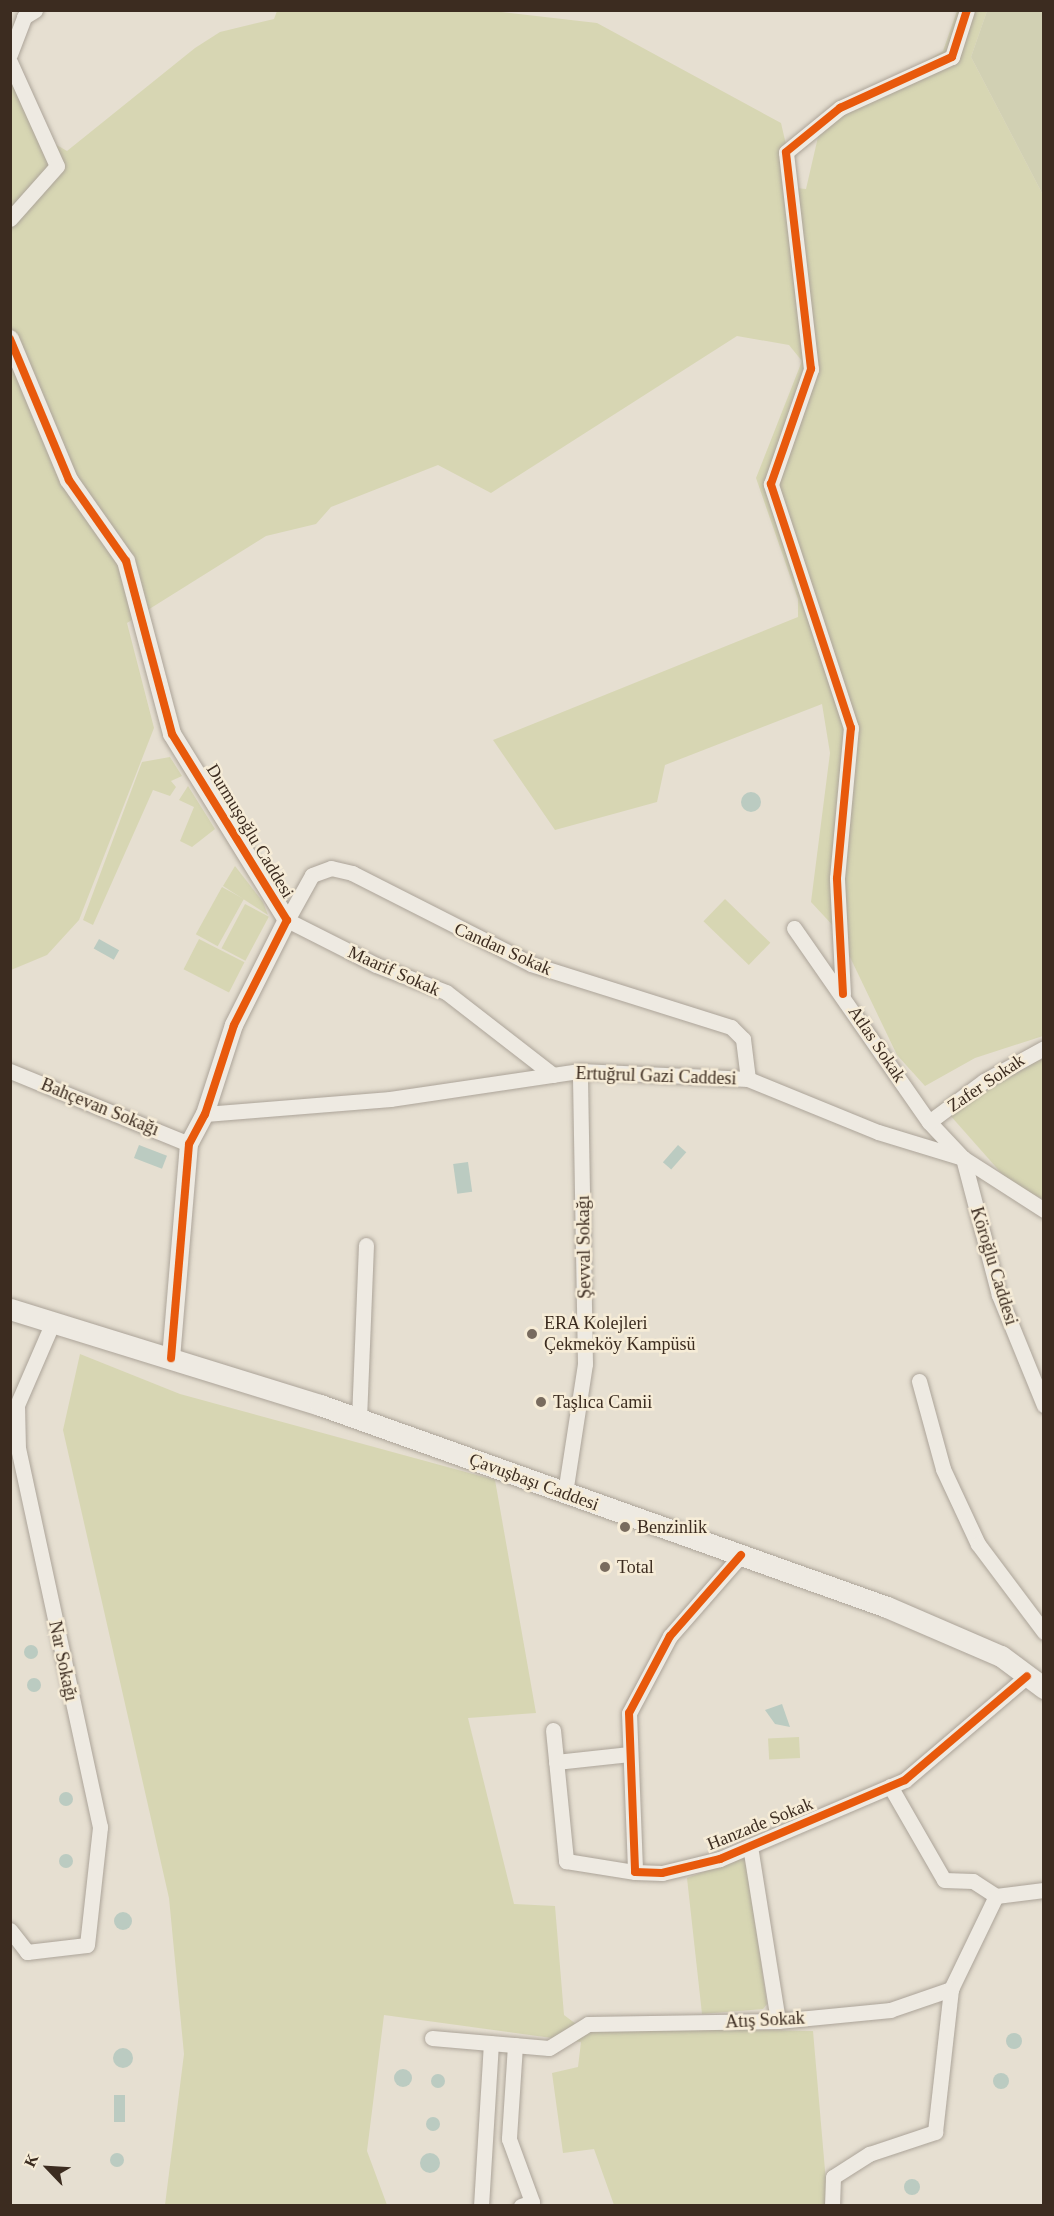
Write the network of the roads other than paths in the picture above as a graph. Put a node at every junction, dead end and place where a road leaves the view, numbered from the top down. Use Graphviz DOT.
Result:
graph roads {
  1 [pos="35,10"];
  2 [pos="967,10"];
  3 [pos="10,54"];
  4 [pos="10,62"];
  5 [pos="10,219"];
  6 [pos="10,339"];
  7 [pos="287,920"];
  8 [pos="794,928"];
  9 [pos="843,994"];
  10 [pos="1044,1048"];
  11 [pos="10,1071"];
  12 [pos="580,1071"];
  13 [pos="553,1075"];
  14 [pos="748,1079"];
  15 [pos="205,1114"];
  16 [pos="929,1122"];
  17 [pos="189,1144"];
  18 [pos="963,1158"];
  19 [pos="1044,1209"];
  20 [pos="366,1245"];
  21 [pos="10,1309"];
  22 [pos="53,1322"];
  23 [pos="171,1358"];
  24 [pos="919,1381"];
  25 [pos="1044,1405"];
  26 [pos="359,1419"];
  27 [pos="565,1493"];
  28 [pos="741,1556"];
  29 [pos="1044,1632"];
  30 [pos="1027,1676"];
  31 [pos="1044,1689"];
  32 [pos="553,1730"];
  33 [pos="630,1754"];
  34 [pos="556,1762"];
  35 [pos="890,1786"];
  36 [pos="750,1846"];
  37 [pos="635,1872"];
  38 [pos="1044,1890"];
  39 [pos="996,1896"];
  40 [pos="10,1930"];
  41 [pos="951,1989"];
  42 [pos="778,2021"];
  43 [pos="432,2038"];
  44 [pos="492,2043"];
  45 [pos="515,2045"];
  46 [pos="482,2205"];
  47 [pos="521,2205"];
  48 [pos="832,2205"];
  1 -- 3 [label="street"];
  2 -- 9 [label="street"];
  4 -- 5 [label="street"];
  6 -- 7 [label="street, Durmuşoğlu Caddesi"];
  7 -- 13 [label="street, Maarif Sokak"];
  7 -- 14 [label="street, Candan Sokak"];
  7 -- 15 [label="street, Durmuşoğlu Caddesi"];
  8 -- 9 [label="street, Atlas Sokak"];
  9 -- 16 [label="street, Atlas Sokak"];
  10 -- 16 [label="street, Zafer Sokak"];
  11 -- 17 [label="street, Bahçevan Sokağı"];
  12 -- 13 [label="street, Ertuğrul Gazi Caddesi"];
  12 -- 14 [label="street, Ertuğrul Gazi Caddesi"];
  12 -- 27 [label="street, Şevval Sokağı"];
  13 -- 15 [label="street, Ertuğrul Gazi Caddesi"];
  14 -- 18 [label="street, Ertuğrul Gazi Caddesi"];
  15 -- 17 [label="street, Durmuşoğlu Caddesi"];
  16 -- 18 [label="street, Atlas Sokak"];
  17 -- 23 [label="street, Durmuşoğlu Caddesi"];
  18 -- 19 [label="street, Ertuğrul Gazi Caddesi"];
  18 -- 25 [label="street, Köroğlu Caddesi"];
  20 -- 26 [label="street"];
  21 -- 22 [label="main road, Çavuşbaşı Caddesi"];
  22 -- 23 [label="main road, Çavuşbaşı Caddesi"];
  22 -- 40 [label="street, Nar Sokağı"];
  23 -- 26 [label="main road, Çavuşbaşı Caddesi"];
  24 -- 29 [label="street"];
  26 -- 27 [label="main road, Çavuşbaşı Caddesi"];
  27 -- 28 [label="main road, Çavuşbaşı Caddesi"];
  28 -- 30 [label="main road, Çavuşbaşı Caddesi"];
  28 -- 33 [label="street"];
  30 -- 31 [label="main road, Çavuşbaşı Caddesi"];
  30 -- 35 [label="street, Hanzade Sokak"];
  32 -- 34 [label="street"];
  33 -- 34 [label="street"];
  33 -- 37 [label="street"];
  34 -- 37 [label="street, Hanzade Sokak"];
  35 -- 36 [label="street, Hanzade Sokak"];
  35 -- 39 [label="street"];
  36 -- 37 [label="street, Hanzade Sokak"];
  36 -- 42 [label="street"];
  38 -- 39 [label="street"];
  39 -- 41 [label="street"];
  41 -- 42 [label="street, Atış Sokak"];
  41 -- 48 [label="street"];
  42 -- 45 [label="street, Atış Sokak"];
  43 -- 44 [label="street, Atış Sokak"];
  44 -- 45 [label="street, Atış Sokak"];
  44 -- 46 [label="street"];
  45 -- 47 [label="street"];
}
